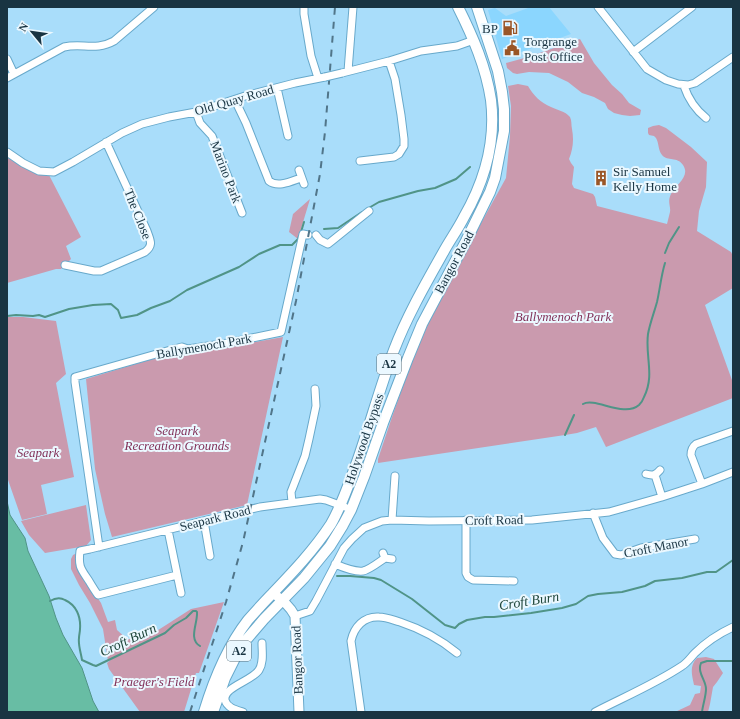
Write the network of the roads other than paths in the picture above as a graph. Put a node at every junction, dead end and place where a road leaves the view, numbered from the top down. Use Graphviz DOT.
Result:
graph roads {
  1 [pos="154,7"];
  2 [pos="304,7"];
  3 [pos="353,7"];
  4 [pos="458,7"];
  5 [pos="477,7"];
  6 [pos="598,7"];
  7 [pos="692,7"];
  8 [pos="474,40"];
  9 [pos="633,52"];
  10 [pos="733,57"];
  11 [pos="7,60"];
  12 [pos="389,61"];
  13 [pos="345,72"];
  14 [pos="14,74"];
  15 [pos="322,77"];
  16 [pos="7,78"];
  17 [pos="684,86"];
  18 [pos="277,88"];
  19 [pos="235,100"];
  20 [pos="196,112"];
  21 [pos="706,118"];
  22 [pos="288,136"];
  23 [pos="106,142"];
  24 [pos="7,152"];
  25 [pos="488,157"];
  26 [pos="500,159"];
  27 [pos="360,161"];
  28 [pos="299,170"];
  29 [pos="369,211"];
  30 [pos="242,213"];
  31 [pos="65,265"];
  32 [pos="318,393"];
  33 [pos="733,431"];
  34 [pos="733,472"];
  35 [pos="646,474"];
  36 [pos="395,476"];
  37 [pos="702,484"];
  38 [pos="662,497"];
  39 [pos="292,502"];
  40 [pos="340,506"];
  41 [pos="351,510"];
  42 [pos="593,514"];
  43 [pos="392,520"];
  44 [pos="466,520"];
  45 [pos="204,521"];
  46 [pos="168,530"];
  47 [pos="695,539"];
  48 [pos="98,547"];
  49 [pos="210,556"];
  50 [pos="392,560"];
  51 [pos="335,564"];
  52 [pos="178,575"];
  53 [pos="514,581"];
  54 [pos="181,593"];
  55 [pos="274,593"];
  56 [pos="282,601"];
  57 [pos="295,616"];
  58 [pos="733,628"];
  59 [pos="262,643"];
  60 [pos="457,653"];
  61 [pos="204,712"];
  62 [pos="213,712"];
  63 [pos="243,712"];
  64 [pos="298,712"];
  65 [pos="361,712"];
  66 [pos="595,712"];
  1 -- 14 [label="street"];
  2 -- 15 [label="street"];
  3 -- 13 [label="street"];
  4 -- 8 [label="highway, Holywood Bypass / A2"];
  5 -- 26 [label="highway, Bangor Road / A2"];
  6 -- 9 [label="street"];
  7 -- 9 [label="street"];
  8 -- 12 [label="street, Old Quay Road"];
  8 -- 25 [label="highway, Holywood Bypass / A2"];
  9 -- 17 [label="street"];
  10 -- 17 [label="street"];
  11 -- 14 [label="street"];
  12 -- 13 [label="street, Old Quay Road"];
  12 -- 27 [label="street"];
  13 -- 15 [label="street, Old Quay Road, bridge"];
  14 -- 16 [label="street"];
  15 -- 18 [label="street, Old Quay Road"];
  17 -- 21 [label="street"];
  18 -- 19 [label="street, Old Quay Road"];
  18 -- 22 [label="street"];
  19 -- 20 [label="street, Old Quay Road"];
  19 -- 28 [label="street"];
  20 -- 23 [label="street, Old Quay Road"];
  20 -- 30 [label="street, Marino Park"];
  23 -- 24 [label="street, Old Quay Road"];
  23 -- 31 [label="street, The Close"];
  25 -- 26 [label="highway"];
  25 -- 40 [label="highway, Holywood Bypass / A2"];
  26 -- 41 [label="highway, Bangor Road / A2"];
  29 -- 48 [label="street, Ballymenoch Park"];
  32 -- 39 [label="street"];
  33 -- 37 [label="street"];
  34 -- 37 [label="street, Croft Road"];
  35 -- 38 [label="street"];
  36 -- 43 [label="street"];
  37 -- 38 [label="street, Croft Road"];
  38 -- 42 [label="street, Croft Road"];
  39 -- 40 [label="street, Seapark Road"];
  39 -- 45 [label="street, Seapark Road"];
  40 -- 41 [label="street, Seapark Road"];
  40 -- 55 [label="highway, Holywood Bypass / A2"];
  41 -- 56 [label="highway, A2"];
  42 -- 44 [label="street, Croft Road"];
  42 -- 47 [label="street, Croft Manor"];
  43 -- 44 [label="street, Croft Road"];
  43 -- 51 [label="street, Croft Road"];
  44 -- 53 [label="street"];
  45 -- 46 [label="street, Seapark Road"];
  45 -- 49 [label="street"];
  46 -- 48 [label="street, Seapark Road"];
  46 -- 52 [label="street"];
  48 -- 52 [label="street, Seapark Road"];
  50 -- 51 [label="street"];
  51 -- 57 [label="street, Croft Road"];
  52 -- 54 [label="street"];
  55 -- 56 [label="main road, Bangor Road"];
  55 -- 61 [label="highway, Holywood Bypass / A2"];
  56 -- 57 [label="main road, Bangor Road"];
  56 -- 62 [label="highway, A2"];
  57 -- 64 [label="main road, Bangor Road"];
  58 -- 66 [label="street"];
  59 -- 63 [label="street"];
  60 -- 65 [label="street"];
}
